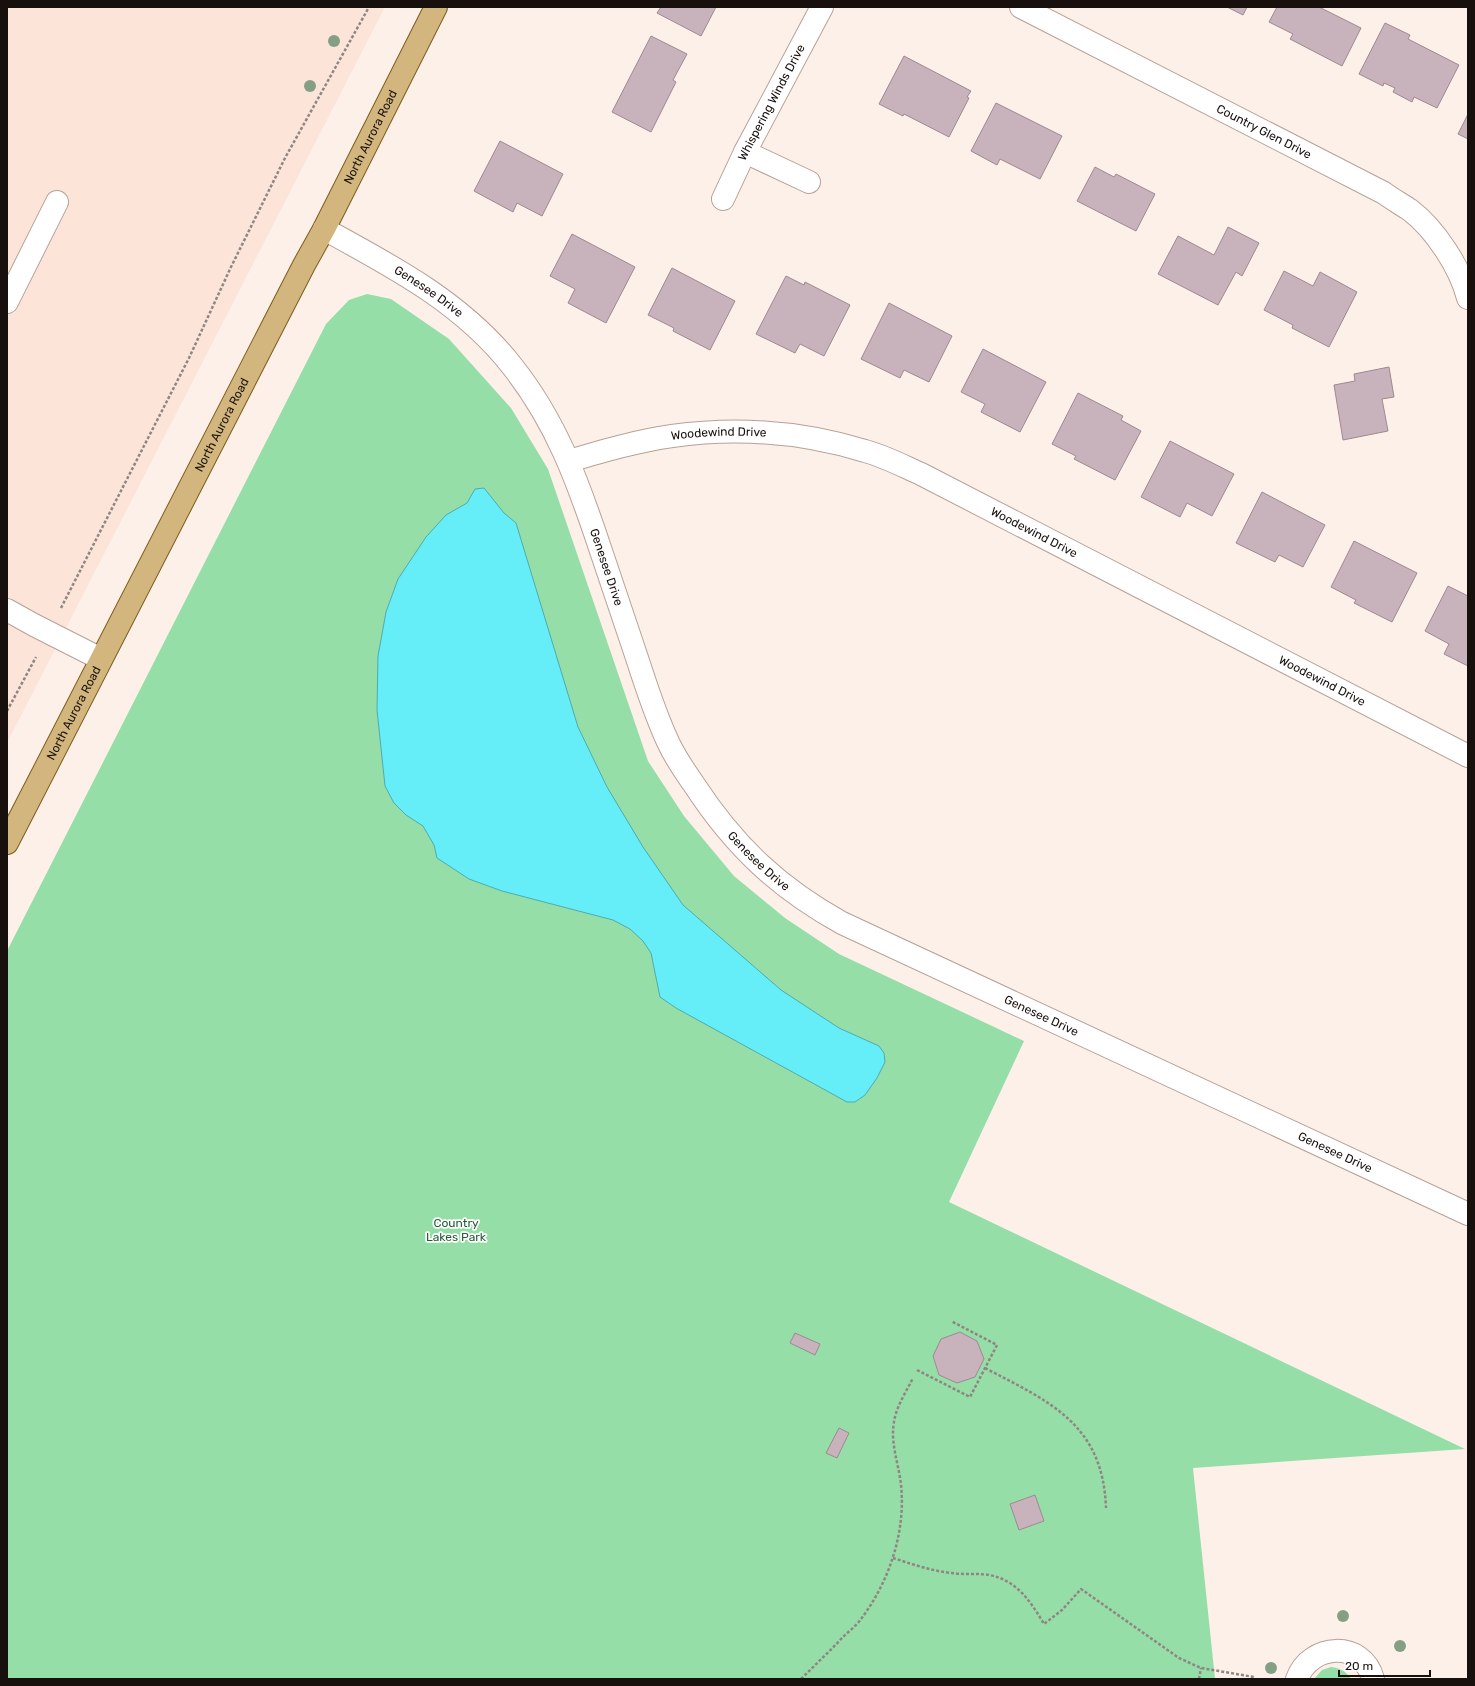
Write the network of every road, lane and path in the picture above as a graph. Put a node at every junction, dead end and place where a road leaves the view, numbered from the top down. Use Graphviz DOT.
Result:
graph roads {
  1 [pos="369,7"];
  2 [pos="436,7"];
  3 [pos="822,7"];
  4 [pos="1021,7"];
  5 [pos="745,152"];
  6 [pos="809,182"];
  7 [pos="723,199"];
  8 [pos="57,202"];
  9 [pos="324,228"];
  10 [pos="1468,298"];
  11 [pos="7,302"];
  12 [pos="569,461"];
  13 [pos="83,568"];
  14 [pos="7,610"];
  15 [pos="101,659"];
  16 [pos="28,671"];
  17 [pos="7,711"];
  18 [pos="1468,756"];
  19 [pos="7,844"];
  20 [pos="1468,1214"];
  21 [pos="951,1321"];
  22 [pos="985,1368"];
  23 [pos="917,1370"];
  24 [pos="913,1378"];
  25 [pos="1106,1508"];
  26 [pos="893,1558"];
  27 [pos="1201,1668"];
  28 [pos="1254,1677"];
  29 [pos="801,1679"];
  30 [pos="1199,1679"];
  31 [pos="1297,1679"];
  32 [pos="1373,1679"];
  1 -- 13 [label="path"];
  2 -- 9 [label="main road, North Aurora Road"];
  3 -- 5 [label="street, Whispering Winds Drive"];
  4 -- 10 [label="street, Country Glen Drive"];
  5 -- 6 [label="street"];
  5 -- 7 [label="street, Whispering Winds Drive"];
  8 -- 11 [label="street"];
  9 -- 12 [label="street, Genesee Drive"];
  9 -- 15 [label="main road, North Aurora Road"];
  12 -- 18 [label="street, Woodewind Drive"];
  12 -- 20 [label="street, Genesee Drive"];
  14 -- 15 [label="street"];
  15 -- 19 [label="main road, North Aurora Road"];
  16 -- 17 [label="path"];
  21 -- 22 [label="path"];
  22 -- 23 [label="path"];
  22 -- 25 [label="path"];
  24 -- 26 [label="path"];
  26 -- 27 [label="path"];
  26 -- 29 [label="path"];
  27 -- 28 [label="path"];
  27 -- 30 [label="path"];
  31 -- 32 [label="street"];
}
